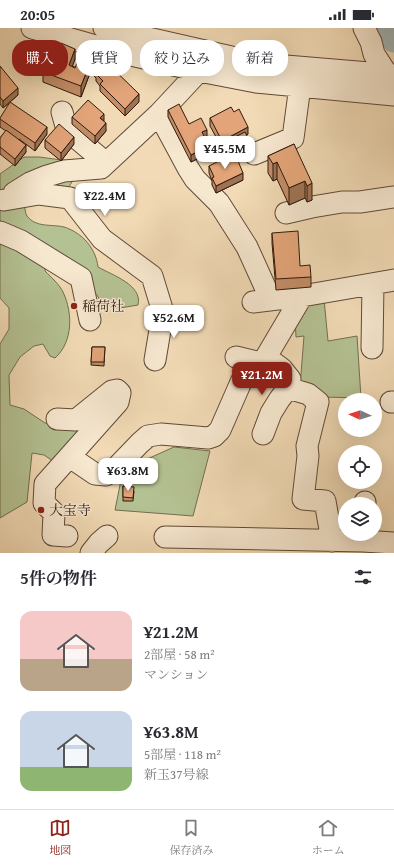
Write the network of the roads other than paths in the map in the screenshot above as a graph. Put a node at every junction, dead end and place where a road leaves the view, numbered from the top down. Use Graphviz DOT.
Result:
graph roads {
  1 [pos="32,28"];
  2 [pos="104,28"];
  3 [pos="364,28"];
  4 [pos="140,57"];
  5 [pos="193,76"];
  6 [pos="224,76"];
  7 [pos="392,81"];
  8 [pos="300,86"];
  9 [pos="62,112"];
  10 [pos="159,114"];
  11 [pos="254,154"];
  12 [pos="106,163"];
  13 [pos="394,197"];
  14 [pos="2,201"];
  15 [pos="286,213"];
  16 [pos="0,232"];
  17 [pos="394,280"];
  18 [pos="373,284"];
  19 [pos="302,296"];
  20 [pos="90,320"];
  21 [pos="372,348"];
  22 [pos="236,357"];
  23 [pos="155,360"];
  24 [pos="264,360"];
  25 [pos="288,388"];
  26 [pos="58,418"];
  27 [pos="263,434"];
  28 [pos="70,457"];
  29 [pos="67,536"];
  30 [pos="107,536"];
  31 [pos="165,538"];
  32 [pos="350,542"];
  33 [pos="394,543"];
  34 [pos="187,546"];
  35 [pos="272,546"];
  36 [pos="91,553"];
  1 -- 4 [label="street"];
  2 -- 7 [label="street"];
  3 -- 7 [label="street"];
  5 -- 10 [label="street"];
  6 -- 8 [label="street"];
  7 -- 8 [label="street"];
  8 -- 11 [label="street"];
  9 -- 12 [label="street"];
  10 -- 12 [label="street"];
  10 -- 19 [label="street"];
  12 -- 14 [label="street"];
  13 -- 15 [label="street"];
  14 -- 23 [label="street"];
  16 -- 20 [label="street"];
  17 -- 18 [label="street"];
  18 -- 19 [label="street"];
  18 -- 21 [label="street"];
  19 -- 24 [label="street"];
  22 -- 24 [label="street"];
  24 -- 25 [label="street"];
  24 -- 28 [label="street"];
  25 -- 27 [label="street"];
  25 -- 32 [label="street"];
  26 -- 28 [label="street"];
  28 -- 29 [label="street"];
  30 -- 36 [label="street"];
  31 -- 34 [label="street"];
  32 -- 33 [label="street"];
  32 -- 35 [label="street"];
  34 -- 35 [label="street"];
}
